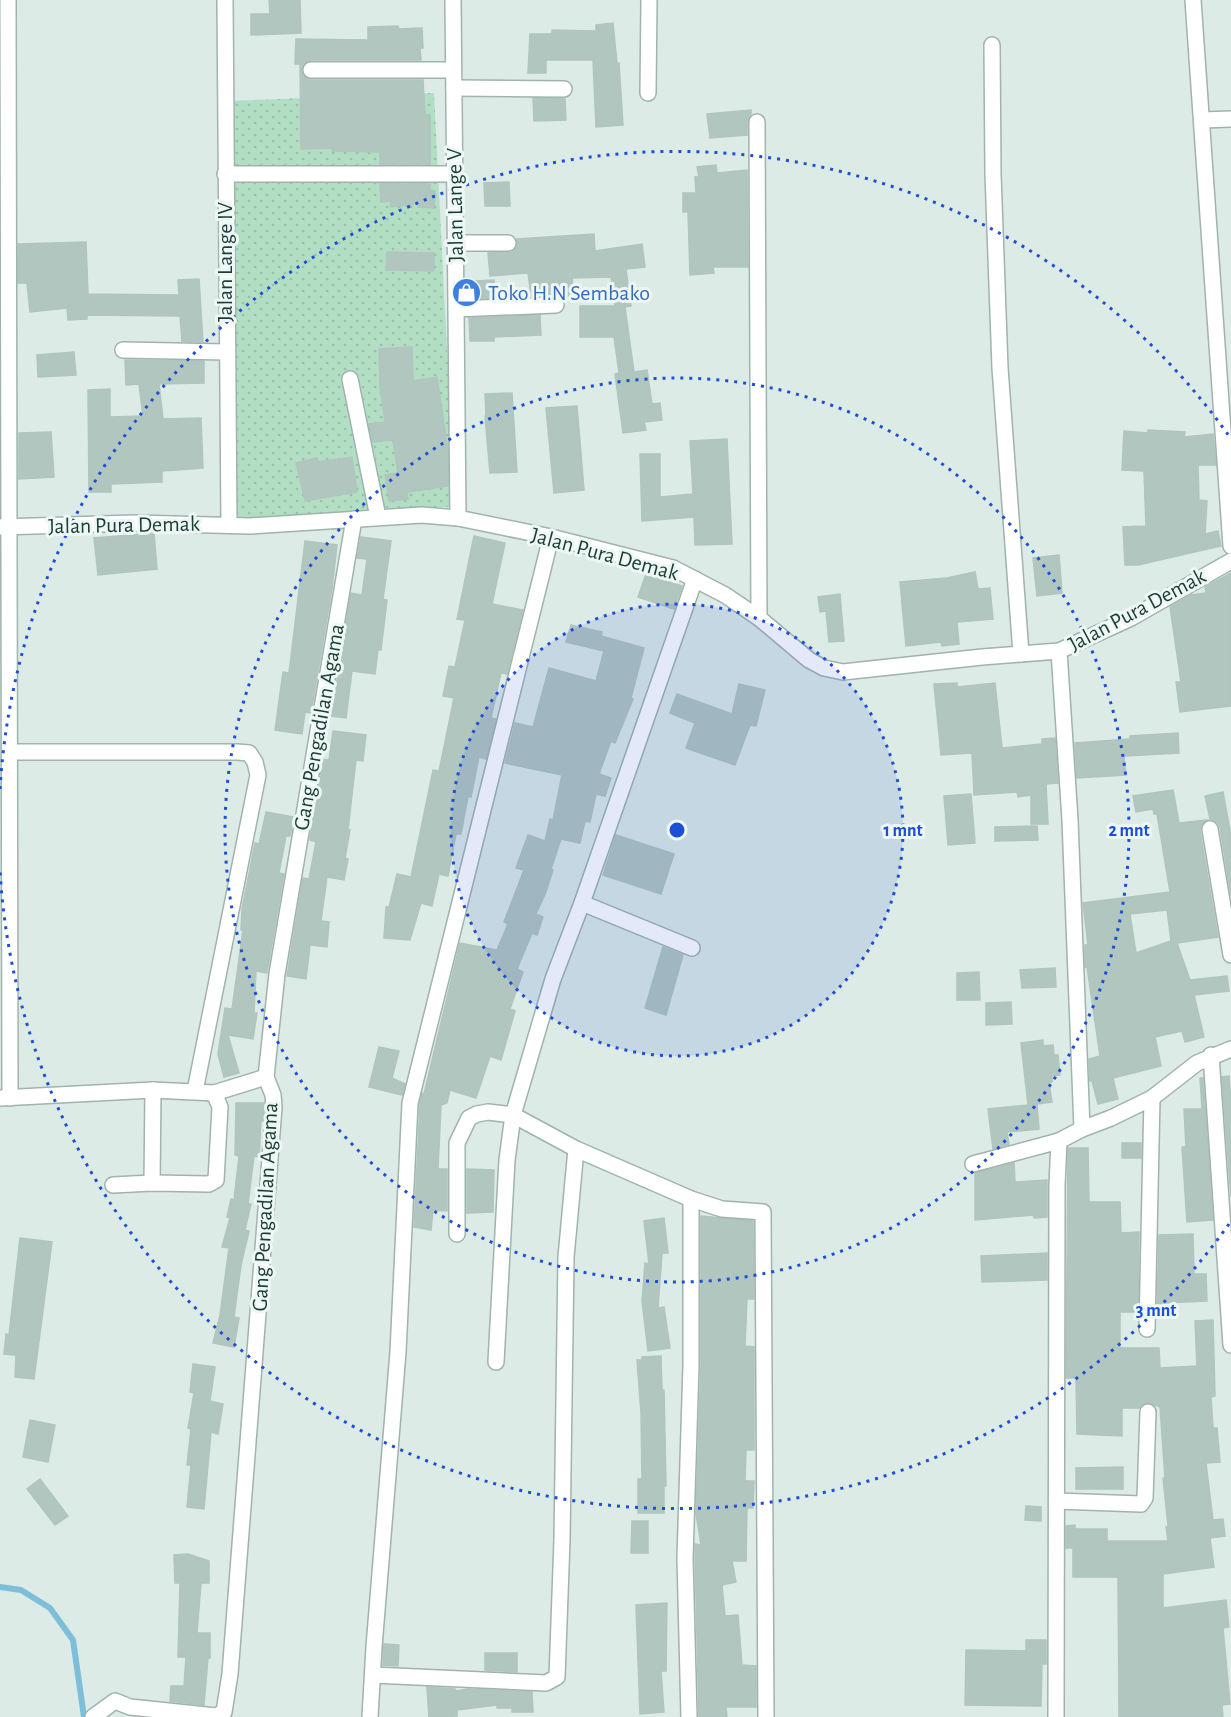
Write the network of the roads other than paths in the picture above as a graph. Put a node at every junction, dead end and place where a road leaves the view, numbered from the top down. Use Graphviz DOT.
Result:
graph roads {
  1 [pos="8,0"];
  2 [pos="225,0"];
  3 [pos="453,0"];
  4 [pos="649,0"];
  5 [pos="1193,0"];
  6 [pos="992,45"];
  7 [pos="311,70"];
  8 [pos="453,70"];
  9 [pos="454,88"];
  10 [pos="564,89"];
  11 [pos="648,93"];
  12 [pos="1231,119"];
  13 [pos="1202,120"];
  14 [pos="757,122"];
  15 [pos="225,174"];
  16 [pos="455,174"];
  17 [pos="456,243"];
  18 [pos="508,243"];
  19 [pos="556,305"];
  20 [pos="456,309"];
  21 [pos="1223,338"];
  22 [pos="123,350"];
  23 [pos="226,352"];
  24 [pos="350,379"];
  25 [pos="378,517"];
  26 [pos="458,518"];
  27 [pos="354,519"];
  28 [pos="229,525"];
  29 [pos="4,527"];
  30 [pos="551,537"];
  31 [pos="1231,546"];
  32 [pos="1231,561"];
  33 [pos="695,579"];
  34 [pos="759,618"];
  35 [pos="1059,651"];
  36 [pos="1021,654"];
  37 [pos="10,752"];
  38 [pos="1210,829"];
  39 [pos="582,903"];
  40 [pos="692,948"];
  41 [pos="1231,955"];
  42 [pos="1231,1049"];
  43 [pos="1211,1055"];
  44 [pos="266,1077"];
  45 [pos="153,1090"];
  46 [pos="195,1091"];
  47 [pos="214,1093"];
  48 [pos="5,1098"];
  49 [pos="1152,1098"];
  50 [pos="513,1115"];
  51 [pos="1082,1129"];
  52 [pos="1059,1141"];
  53 [pos="576,1149"];
  54 [pos="973,1164"];
  55 [pos="152,1183"];
  56 [pos="113,1185"];
  57 [pos="691,1199"];
  58 [pos="457,1234"];
  59 [pos="1147,1329"];
  60 [pos="1231,1345"];
  61 [pos="496,1362"];
  62 [pos="1148,1412"];
  63 [pos="1057,1501"];
  64 [pos="373,1675"];
  65 [pos="94,1716"];
  66 [pos="216,1717"];
  67 [pos="370,1717"];
  68 [pos="689,1717"];
  69 [pos="766,1717"];
  70 [pos="1056,1717"];
  1 -- 29 [label="street"];
  2 -- 15 [label="street, Jalan Lange IV"];
  3 -- 8 [label="street, Jalan Lange V"];
  4 -- 11 [label="street"];
  5 -- 13 [label="street"];
  6 -- 36 [label="street"];
  7 -- 8 [label="street"];
  8 -- 9 [label="street, Jalan Lange V"];
  9 -- 10 [label="street"];
  9 -- 16 [label="street, Jalan Lange V"];
  12 -- 13 [label="street"];
  13 -- 21 [label="street"];
  14 -- 34 [label="street"];
  15 -- 16 [label="street"];
  15 -- 23 [label="street, Jalan Lange IV"];
  16 -- 17 [label="street, Jalan Lange V"];
  17 -- 18 [label="street"];
  17 -- 20 [label="street, Jalan Lange V"];
  19 -- 20 [label="street"];
  20 -- 26 [label="street, Jalan Lange V"];
  21 -- 31 [label="street"];
  22 -- 23 [label="street"];
  23 -- 28 [label="street, Jalan Lange IV"];
  24 -- 25 [label="street"];
  25 -- 26 [label="street, Jalan Pura Demak"];
  25 -- 27 [label="street, Jalan Pura Demak"];
  26 -- 30 [label="street, Jalan Pura Demak"];
  27 -- 28 [label="street, Jalan Pura Demak"];
  27 -- 44 [label="street, Gang Pengadilan Agama"];
  28 -- 29 [label="street, Jalan Pura Demak"];
  29 -- 37 [label="street"];
  30 -- 33 [label="street, Jalan Pura Demak"];
  30 -- 64 [label="street"];
  32 -- 35 [label="street, Jalan Pura Demak"];
  33 -- 34 [label="street, Jalan Pura Demak"];
  33 -- 39 [label="street"];
  34 -- 36 [label="street, Jalan Pura Demak"];
  35 -- 36 [label="street, Jalan Pura Demak"];
  35 -- 51 [label="street"];
  37 -- 46 [label="street"];
  37 -- 48 [label="street"];
  38 -- 41 [label="street"];
  39 -- 40 [label="street"];
  39 -- 50 [label="street"];
  42 -- 43 [label="street"];
  43 -- 49 [label="street"];
  43 -- 60 [label="street"];
  44 -- 47 [label="street"];
  44 -- 66 [label="street, Gang Pengadilan Agama"];
  45 -- 46 [label="street"];
  45 -- 48 [label="street"];
  45 -- 55 [label="street"];
  46 -- 47 [label="street"];
  47 -- 55 [label="street"];
  49 -- 51 [label="street"];
  49 -- 59 [label="street"];
  50 -- 53 [label="street"];
  50 -- 58 [label="street"];
  50 -- 61 [label="street"];
  51 -- 52 [label="street"];
  52 -- 54 [label="street"];
  52 -- 63 [label="street"];
  53 -- 57 [label="street"];
  53 -- 64 [label="street"];
  55 -- 56 [label="street"];
  57 -- 68 [label="street"];
  57 -- 69 [label="street"];
  62 -- 63 [label="street"];
  63 -- 70 [label="street"];
  64 -- 67 [label="street"];
  65 -- 66 [label="street"];
}
